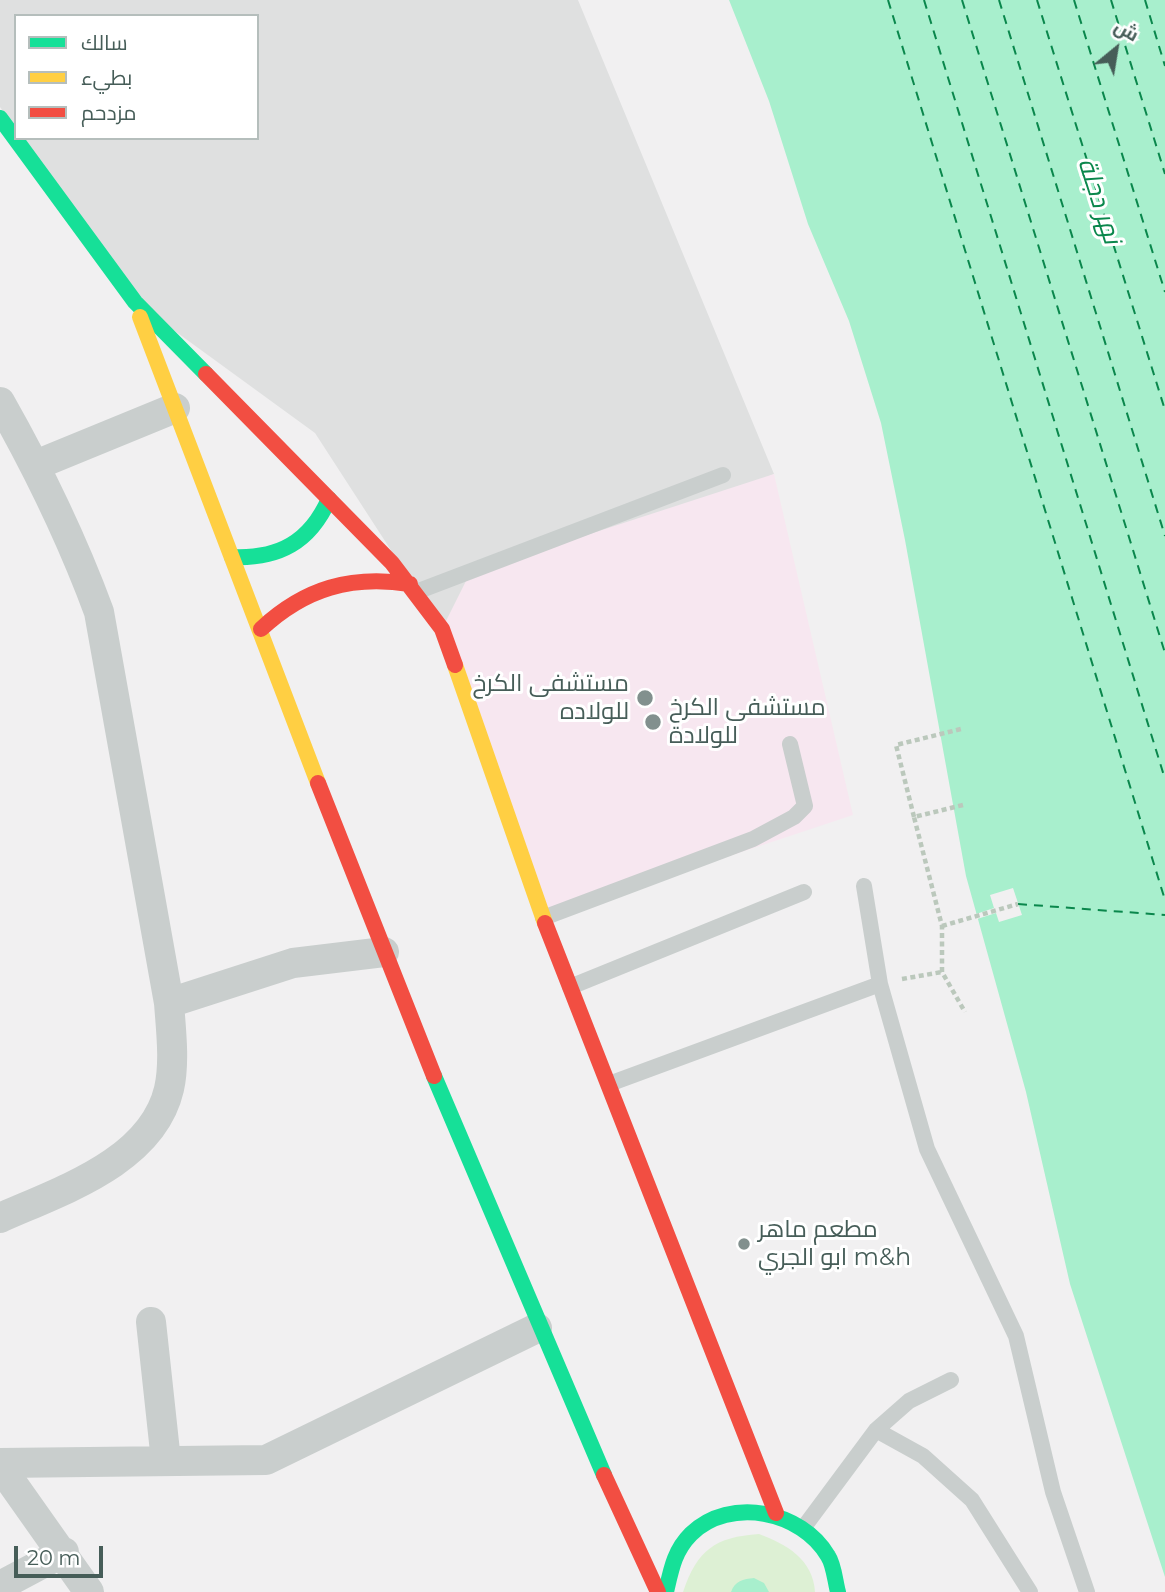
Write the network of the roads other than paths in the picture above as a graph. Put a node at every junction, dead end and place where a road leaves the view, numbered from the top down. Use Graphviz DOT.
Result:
graph roads {
  1 [pos="0,118"];
  2 [pos="14,137"];
  3 [pos="16,140"];
  4 [pos="135,302"];
  5 [pos="0,402"];
  6 [pos="175,408"];
  7 [pos="36,465"];
  8 [pos="723,475"];
  9 [pos="329,499"];
  10 [pos="232,557"];
  11 [pos="413,588"];
  12 [pos="261,629"];
  13 [pos="790,744"];
  14 [pos="864,886"];
  15 [pos="804,892"];
  16 [pos="543,918"];
  17 [pos="384,953"];
  18 [pos="880,984"];
  19 [pos="570,987"];
  20 [pos="170,1003"];
  21 [pos="608,1084"];
  22 [pos="0,1217"];
  23 [pos="150,1322"];
  24 [pos="537,1328"];
  25 [pos="951,1380"];
  26 [pos="876,1430"];
  27 [pos="166,1461"];
  28 [pos="0,1465"];
  29 [pos="776,1513"];
  30 [pos="804,1527"];
  31 [pos="64,1552"];
  32 [pos="0,1586"];
  33 [pos="89,1592"];
  34 [pos="657,1592"];
  35 [pos="666,1592"];
  36 [pos="838,1592"];
  37 [pos="1030,1592"];
  38 [pos="1087,1592"];
  1 -- 2 [label="street"];
  3 -- 4 [label="street"];
  4 -- 6 [label="street"];
  4 -- 9 [label="street"];
  5 -- 7 [label="street"];
  6 -- 7 [label="street"];
  6 -- 10 [label="street"];
  7 -- 20 [label="street"];
  8 -- 11 [label="lane"];
  9 -- 10 [label="street"];
  9 -- 11 [label="street"];
  10 -- 12 [label="street"];
  11 -- 12 [label="street"];
  11 -- 16 [label="street"];
  12 -- 17 [label="street"];
  13 -- 16 [label="lane"];
  14 -- 18 [label="lane"];
  15 -- 19 [label="lane"];
  16 -- 19 [label="street"];
  17 -- 20 [label="street"];
  17 -- 24 [label="street"];
  18 -- 21 [label="lane"];
  18 -- 38 [label="lane"];
  19 -- 21 [label="street"];
  20 -- 22 [label="street"];
  21 -- 29 [label="street"];
  23 -- 27 [label="street"];
  24 -- 27 [label="street"];
  24 -- 34 [label="street"];
  25 -- 26 [label="lane"];
  26 -- 30 [label="lane"];
  26 -- 37 [label="lane"];
  27 -- 28 [label="street"];
  28 -- 31 [label="street"];
  29 -- 30 [label="street"];
  29 -- 35 [label="street"];
  30 -- 36 [label="street"];
  31 -- 32 [label="street"];
  31 -- 33 [label="street"];
}
